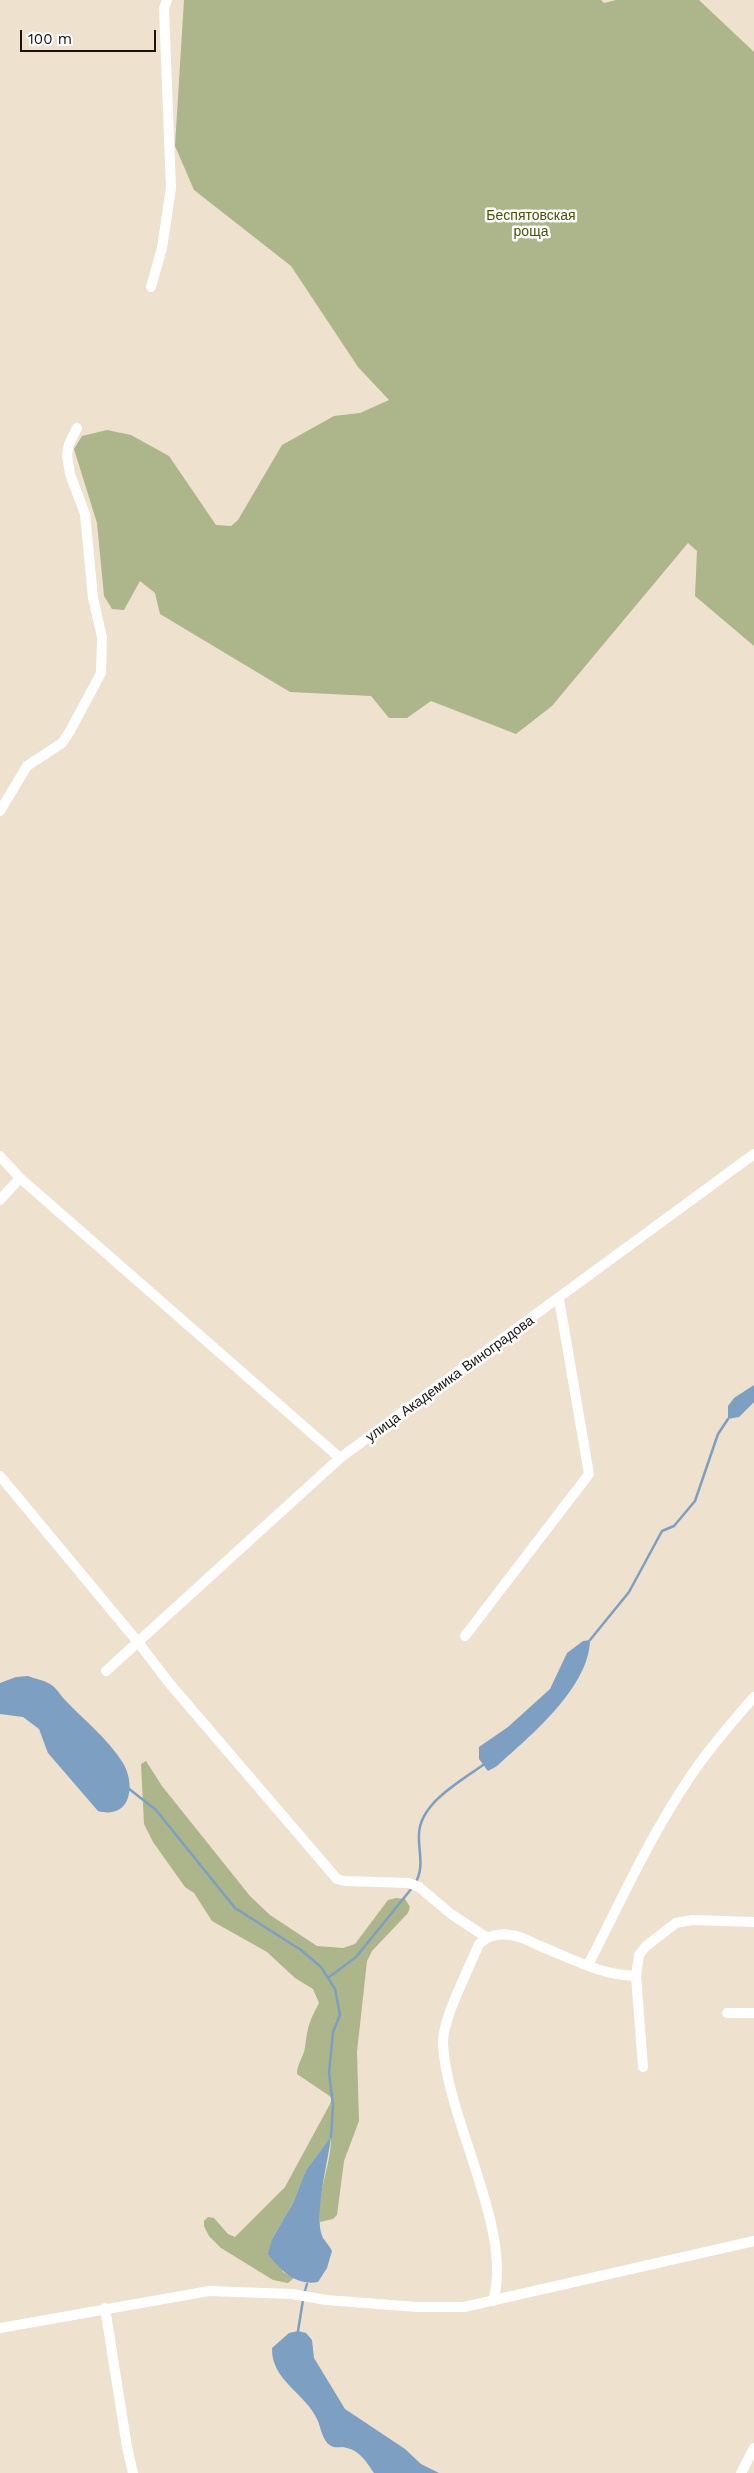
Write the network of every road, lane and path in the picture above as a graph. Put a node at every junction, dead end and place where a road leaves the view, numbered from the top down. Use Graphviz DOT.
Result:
graph roads {
  1 [pos="164,3"];
  2 [pos="152,287"];
  3 [pos="77,428"];
  4 [pos="0,811"];
  5 [pos="754,1154"];
  6 [pos="0,1156"];
  7 [pos="20,1178"];
  8 [pos="0,1200"];
  9 [pos="559,1299"];
  10 [pos="340,1458"];
  11 [pos="0,1476"];
  12 [pos="465,1636"];
  13 [pos="137,1641"];
  14 [pos="106,1671"];
  15 [pos="754,1697"];
  16 [pos="754,1922"];
  17 [pos="486,1937"];
  18 [pos="588,1965"];
  19 [pos="636,1976"];
  20 [pos="726,2013"];
  21 [pos="754,2013"];
  22 [pos="643,2067"];
  23 [pos="754,2241"];
  24 [pos="493,2301"];
  25 [pos="105,2308"];
  26 [pos="0,2328"];
  27 [pos="754,2448"];
  28 [pos="133,2473"];
  29 [pos="741,2473"];
  1 -- 2 [label="street"];
  3 -- 4 [label="street"];
  5 -- 9 [label="street, улица Академика Виноградова"];
  6 -- 7 [label="street"];
  7 -- 8 [label="street"];
  7 -- 10 [label="street"];
  9 -- 10 [label="street, улица Академика Виноградова"];
  9 -- 12 [label="street"];
  10 -- 13 [label="street, улица Академика Виноградова"];
  11 -- 13 [label="street"];
  13 -- 14 [label="street, улица Академика Виноградова"];
  13 -- 17 [label="street"];
  15 -- 18 [label="street"];
  16 -- 19 [label="street"];
  17 -- 18 [label="street"];
  17 -- 24 [label="street"];
  18 -- 19 [label="street"];
  19 -- 22 [label="street"];
  20 -- 21 [label="street"];
  23 -- 24 [label="street"];
  24 -- 25 [label="street"];
  25 -- 26 [label="street"];
  25 -- 28 [label="street"];
  27 -- 29 [label="street"];
}
